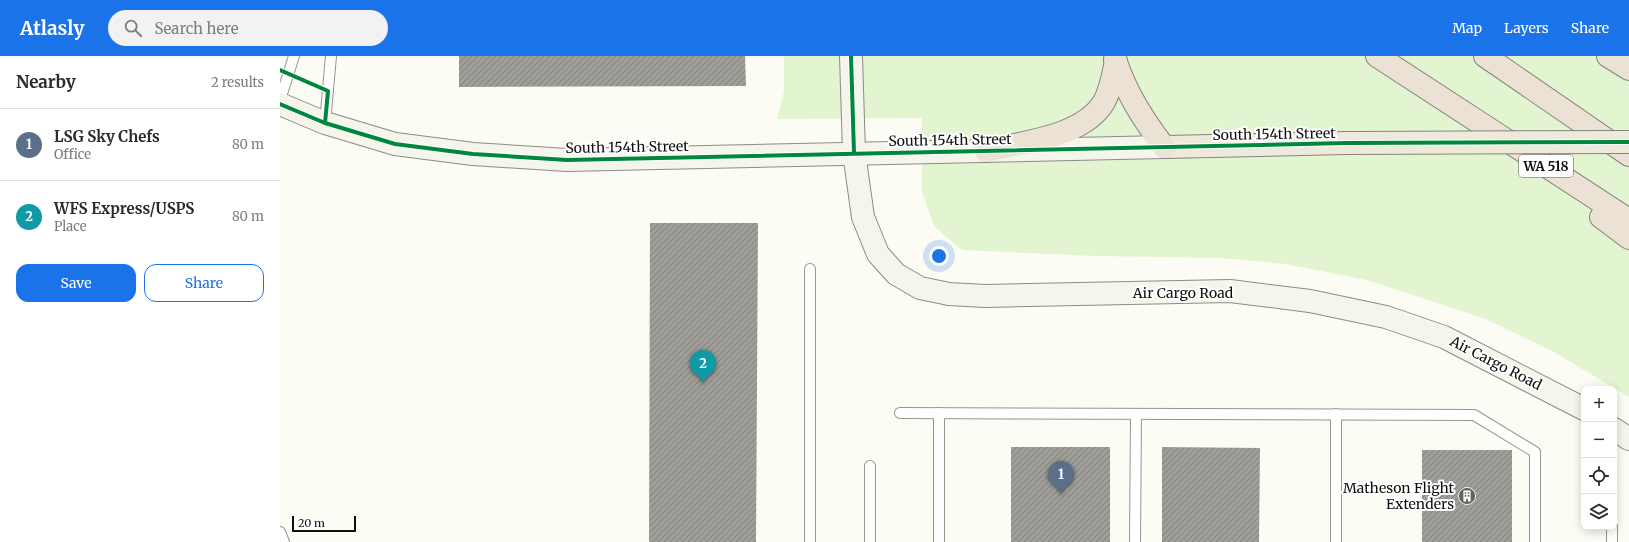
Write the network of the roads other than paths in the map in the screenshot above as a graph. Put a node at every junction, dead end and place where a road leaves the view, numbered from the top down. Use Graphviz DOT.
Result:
graph roads {
  1 [pos="294,56"];
  2 [pos="331,56"];
  3 [pos="851,56"];
  4 [pos="1377,56"];
  5 [pos="1485,56"];
  6 [pos="1608,56"];
  7 [pos="1115,58"];
  8 [pos="1629,69"];
  9 [pos="280,100"];
  10 [pos="280,104"];
  11 [pos="1463,112"];
  12 [pos="324,123"];
  13 [pos="1629,142"];
  14 [pos="1164,147"];
  15 [pos="986,151"];
  16 [pos="854,153"];
  17 [pos="1629,155"];
  18 [pos="1629,220"];
  19 [pos="1629,238"];
  20 [pos="810,269"];
  21 [pos="1581,407"];
  22 [pos="900,413"];
  23 [pos="939,413"];
  24 [pos="1136,414"];
  25 [pos="1336,414"];
  26 [pos="1617,431"];
  27 [pos="1629,439"];
  28 [pos="870,466"];
  29 [pos="1612,530"];
  30 [pos="280,532"];
  31 [pos="284,542"];
  32 [pos="810,542"];
  33 [pos="870,542"];
  34 [pos="939,542"];
  35 [pos="1135,542"];
  36 [pos="1336,542"];
  37 [pos="1535,542"];
  38 [pos="1612,542"];
  1 -- 9 [label="lane"];
  2 -- 12 [label="lane"];
  3 -- 16 [label="street, Air Cargo Road"];
  4 -- 11 [label="highway, WA 518"];
  5 -- 17 [label="highway"];
  6 -- 8 [label="highway"];
  7 -- 14 [label="highway"];
  7 -- 15 [label="highway"];
  10 -- 12 [label="street, South 154th Street"];
  11 -- 18 [label="highway, WA 518"];
  11 -- 19 [label="highway"];
  12 -- 16 [label="street, South 154th Street"];
  13 -- 14 [label="main road, South 154th Street, bridge"];
  14 -- 15 [label="street, South 154th Street"];
  15 -- 16 [label="street, South 154th Street"];
  16 -- 21 [label="street, Air Cargo Road"];
  20 -- 32 [label="lane"];
  22 -- 23 [label="lane"];
  23 -- 24 [label="lane"];
  23 -- 34 [label="lane"];
  24 -- 25 [label="lane"];
  24 -- 35 [label="lane"];
  25 -- 36 [label="lane"];
  25 -- 37 [label="lane"];
  26 -- 27 [label="street"];
  28 -- 33 [label="lane"];
  29 -- 38 [label="lane"];
  30 -- 31 [label="lane"];
}
